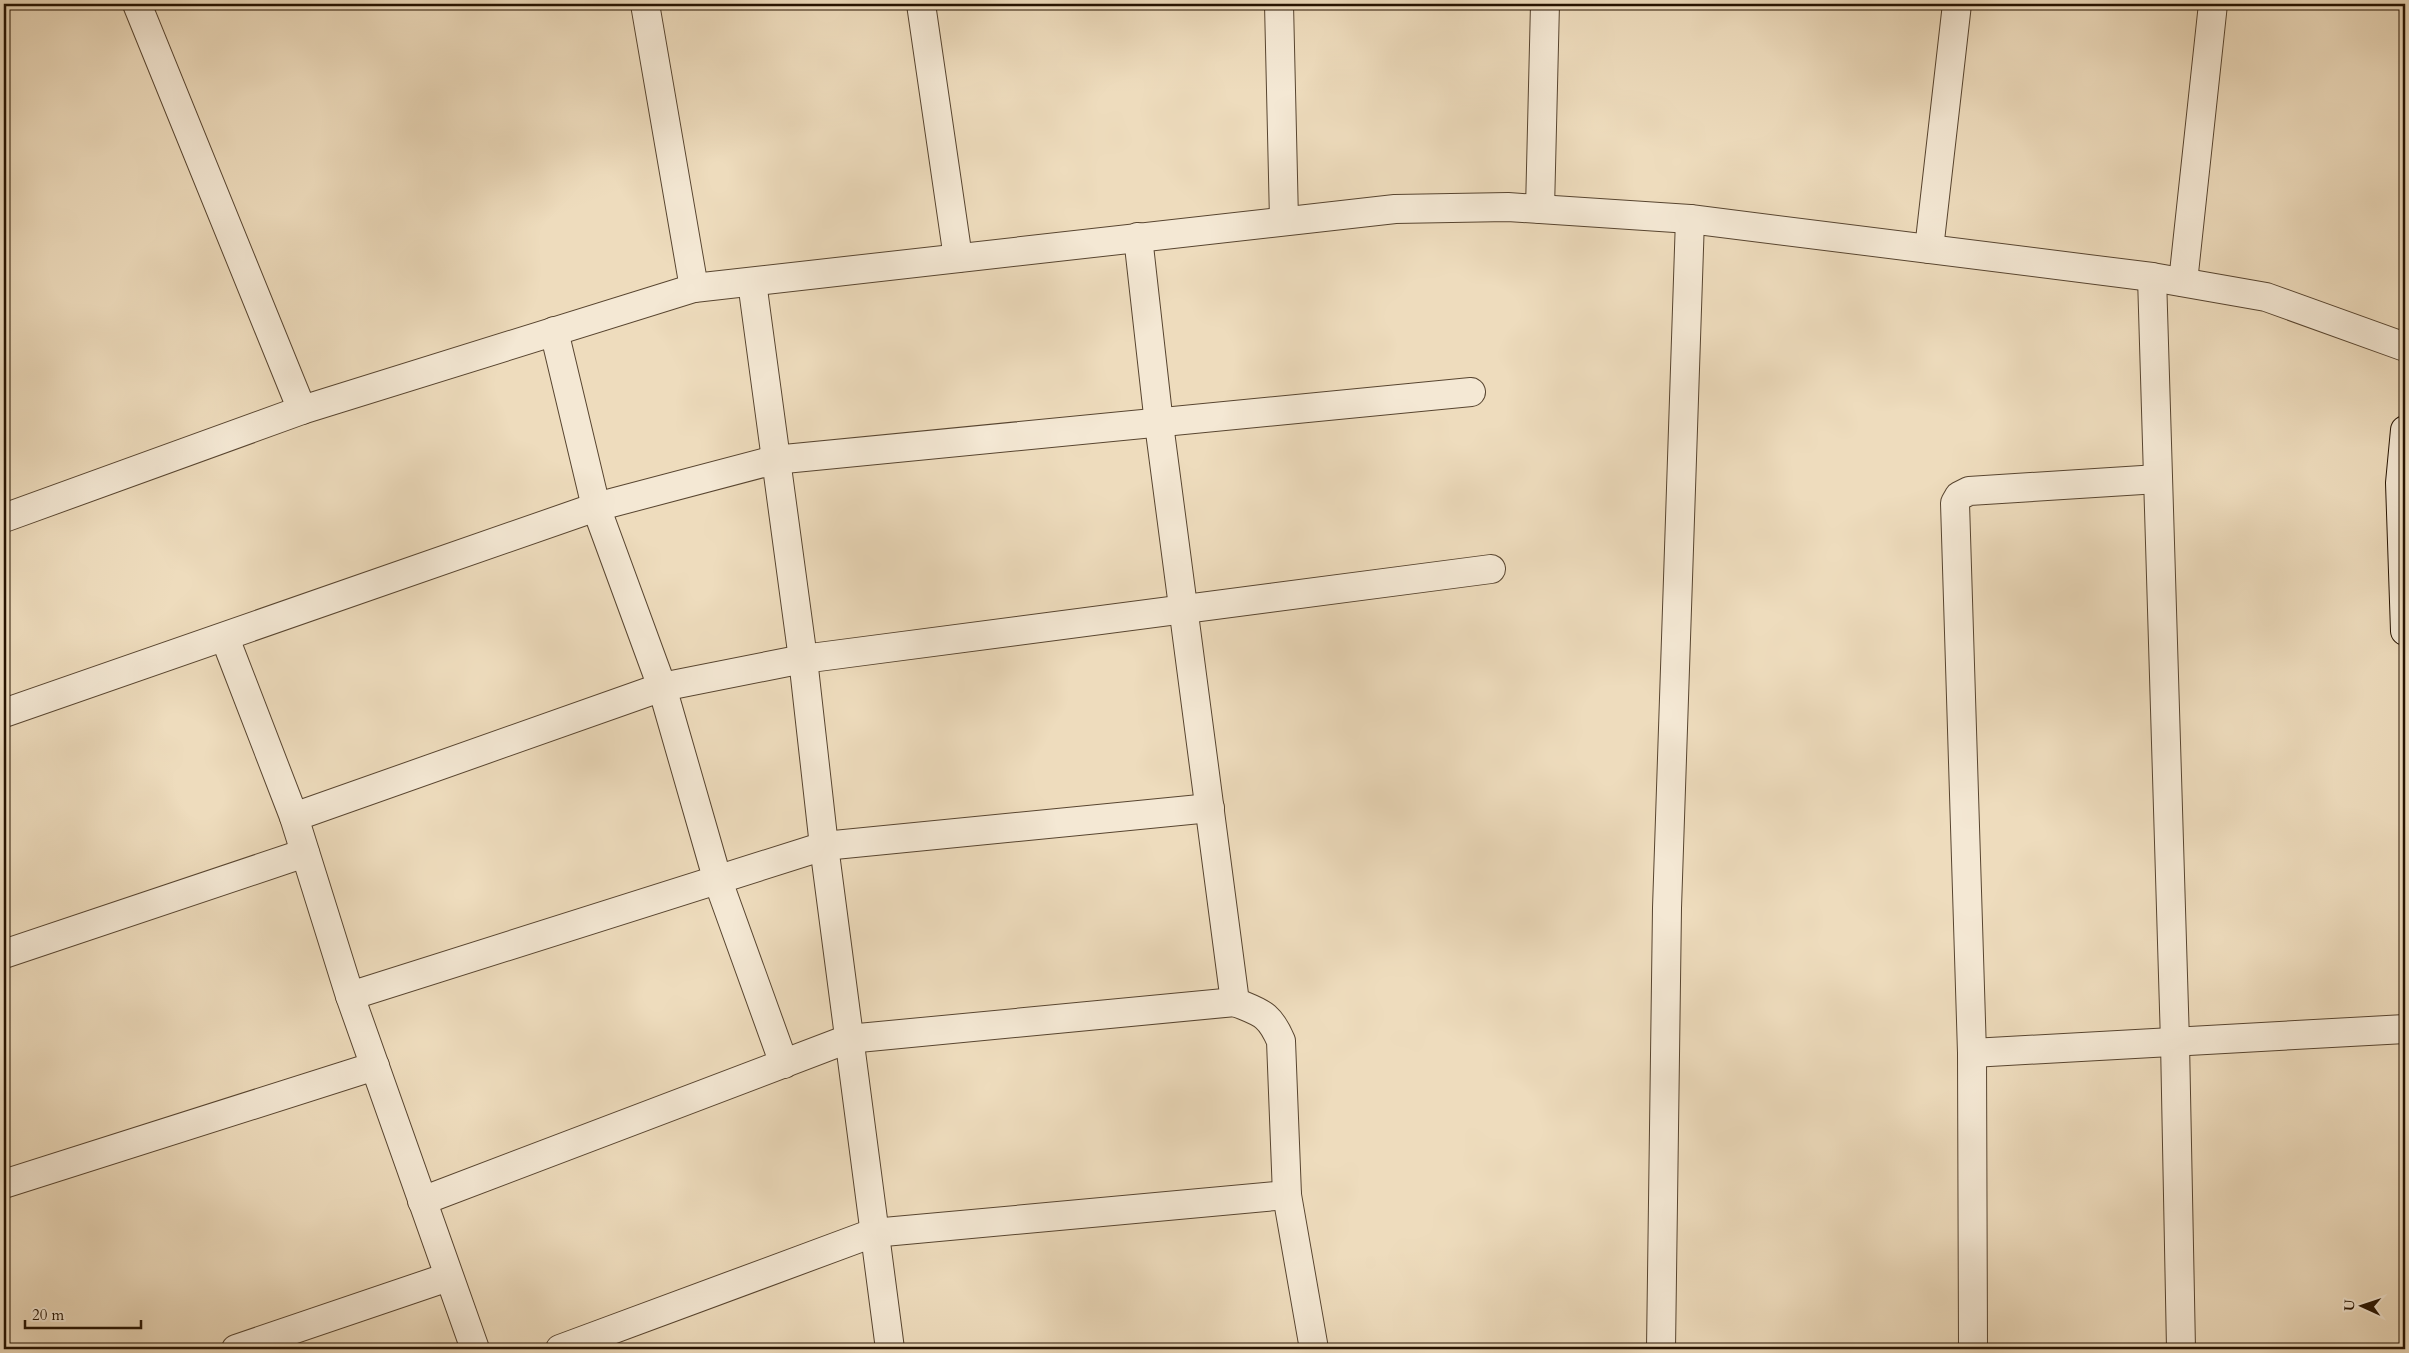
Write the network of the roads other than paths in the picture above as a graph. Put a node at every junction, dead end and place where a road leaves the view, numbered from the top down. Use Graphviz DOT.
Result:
graph roads {
  1 [pos="137,4"];
  2 [pos="646,4"];
  3 [pos="921,4"];
  4 [pos="1279,4"];
  5 [pos="1545,4"];
  6 [pos="1957,4"];
  7 [pos="2213,4"];
  8 [pos="1540,209"];
  9 [pos="1690,219"];
  10 [pos="1284,220"];
  11 [pos="1138,237"];
  12 [pos="1929,249"];
  13 [pos="958,258"];
  14 [pos="2152,277"];
  15 [pos="752,282"];
  16 [pos="2184,282"];
  17 [pos="694,288"];
  18 [pos="554,331"];
  19 [pos="2405,347"];
  20 [pos="1471,392"];
  21 [pos="302,410"];
  22 [pos="1160,424"];
  23 [pos="2405,430"];
  24 [pos="774,460"];
  25 [pos="2158,479"];
  26 [pos="596,507"];
  27 [pos="4,518"];
  28 [pos="1491,568"];
  29 [pos="1184,610"];
  30 [pos="2405,630"];
  31 [pos="225,638"];
  32 [pos="802,659"];
  33 [pos="662,687"];
  34 [pos="4,713"];
  35 [pos="1210,808"];
  36 [pos="294,817"];
  37 [pos="824,846"];
  38 [pos="305,853"];
  39 [pos="718,878"];
  40 [pos="4,954"];
  41 [pos="350,996"];
  42 [pos="1235,1002"];
  43 [pos="2405,1029"];
  44 [pos="848,1040"];
  45 [pos="2175,1042"];
  46 [pos="1972,1053"];
  47 [pos="784,1064"];
  48 [pos="375,1066"];
  49 [pos="4,1184"];
  50 [pos="1287,1195"];
  51 [pos="422,1201"];
  52 [pos="873,1233"];
  53 [pos="448,1277"];
  54 [pos="613,1339"];
  55 [pos="236,1349"];
  56 [pos="475,1349"];
  57 [pos="560,1349"];
  58 [pos="890,1349"];
  59 [pos="1314,1349"];
  60 [pos="1661,1349"];
  61 [pos="1973,1349"];
  62 [pos="2181,1349"];
  1 -- 21 [label="street"];
  2 -- 17 [label="street"];
  3 -- 13 [label="street"];
  4 -- 10 [label="street"];
  5 -- 8 [label="street"];
  6 -- 12 [label="street"];
  7 -- 16 [label="street"];
  8 -- 9 [label="street"];
  8 -- 10 [label="street"];
  9 -- 12 [label="street"];
  9 -- 60 [label="street"];
  10 -- 11 [label="street"];
  11 -- 13 [label="street"];
  11 -- 22 [label="street"];
  12 -- 14 [label="street"];
  13 -- 15 [label="street"];
  14 -- 16 [label="street"];
  14 -- 25 [label="street"];
  15 -- 17 [label="street"];
  15 -- 24 [label="street"];
  16 -- 19 [label="street"];
  17 -- 18 [label="street"];
  18 -- 21 [label="street"];
  18 -- 26 [label="street"];
  20 -- 22 [label="street"];
  21 -- 27 [label="street"];
  22 -- 24 [label="street"];
  22 -- 29 [label="street"];
  23 -- 30 [label="street"];
  24 -- 26 [label="street"];
  24 -- 32 [label="street"];
  25 -- 45 [label="street"];
  25 -- 46 [label="street"];
  26 -- 31 [label="street"];
  26 -- 33 [label="street"];
  28 -- 29 [label="street"];
  29 -- 32 [label="street"];
  29 -- 35 [label="street"];
  31 -- 34 [label="street"];
  31 -- 36 [label="street"];
  32 -- 33 [label="street"];
  32 -- 37 [label="street"];
  33 -- 36 [label="street"];
  33 -- 39 [label="street"];
  35 -- 37 [label="street"];
  35 -- 42 [label="street"];
  36 -- 38 [label="street"];
  37 -- 39 [label="street"];
  37 -- 44 [label="street"];
  38 -- 40 [label="street"];
  38 -- 41 [label="street"];
  39 -- 41 [label="street"];
  39 -- 47 [label="street"];
  41 -- 48 [label="street"];
  42 -- 44 [label="street"];
  42 -- 50 [label="street"];
  43 -- 45 [label="street"];
  44 -- 47 [label="street"];
  44 -- 52 [label="street"];
  45 -- 46 [label="street"];
  45 -- 62 [label="street"];
  46 -- 61 [label="street"];
  47 -- 51 [label="street"];
  48 -- 49 [label="street"];
  48 -- 51 [label="street"];
  50 -- 52 [label="street"];
  50 -- 59 [label="street"];
  51 -- 53 [label="street"];
  52 -- 54 [label="street"];
  52 -- 58 [label="street"];
  53 -- 55 [label="street"];
  53 -- 56 [label="street"];
  54 -- 57 [label="street"];
}
